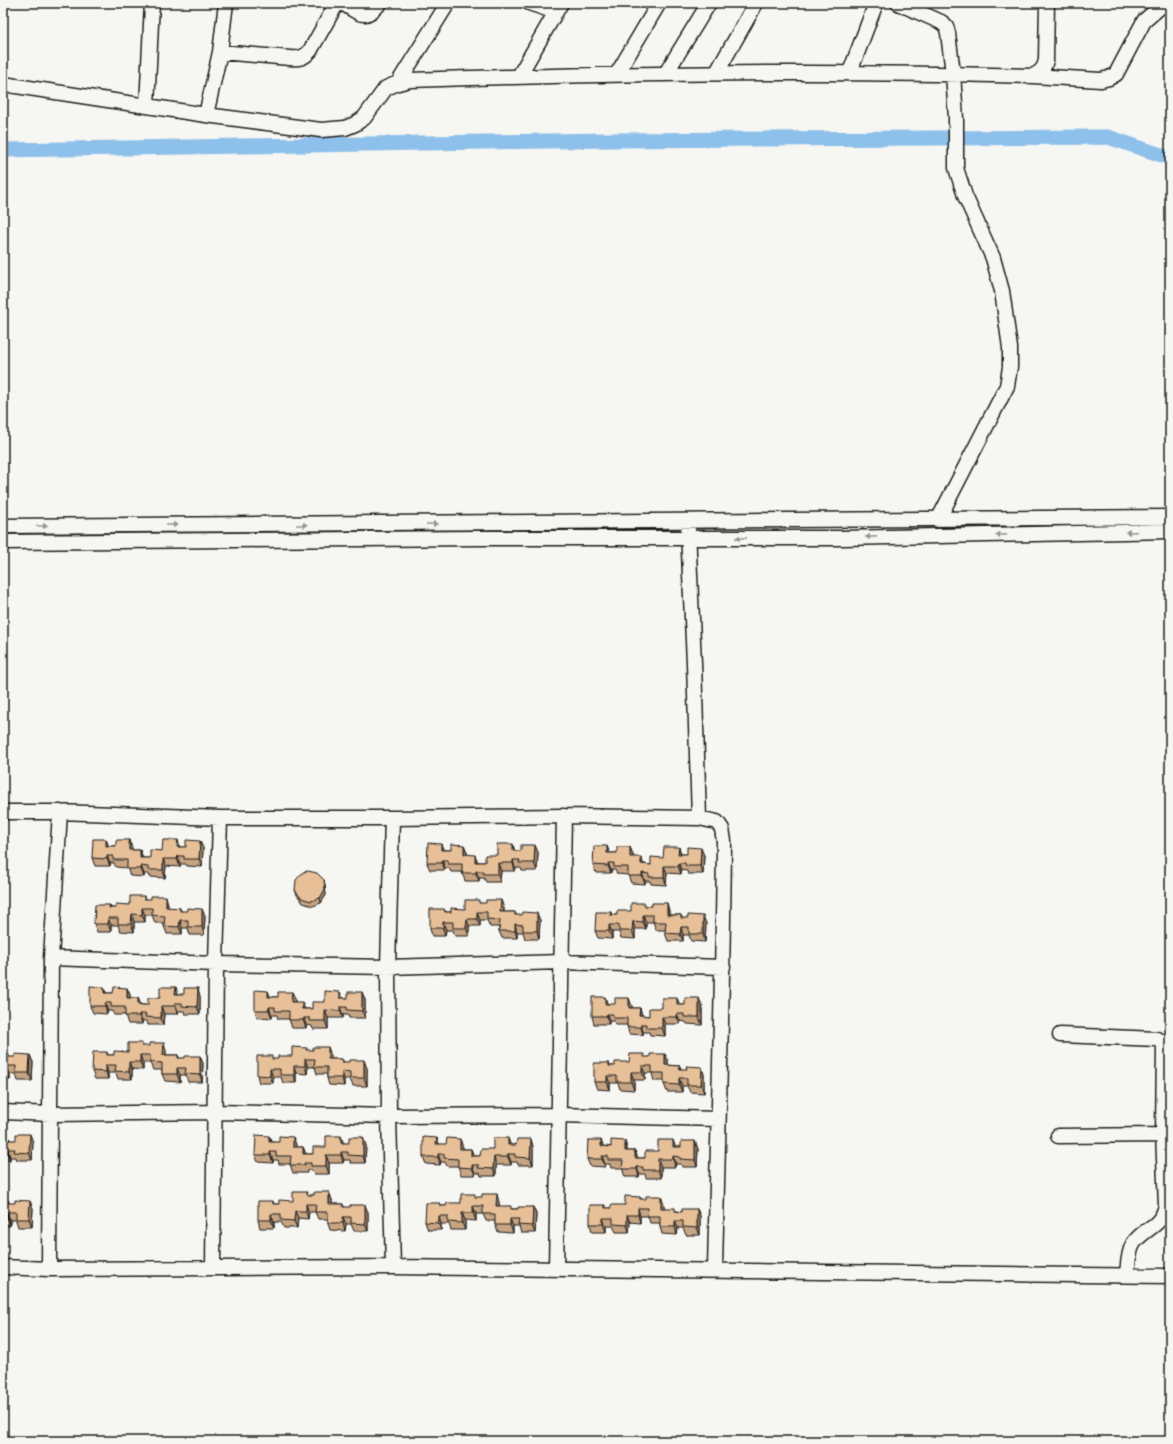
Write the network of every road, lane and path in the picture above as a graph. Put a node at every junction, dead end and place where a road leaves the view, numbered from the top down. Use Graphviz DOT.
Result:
graph roads {
  1 [pos="152,3"];
  2 [pos="226,3"];
  3 [pos="337,3"];
  4 [pos="342,3"];
  5 [pos="380,3"];
  6 [pos="448,3"];
  7 [pos="529,3"];
  8 [pos="659,3"];
  9 [pos="709,3"];
  10 [pos="756,3"];
  11 [pos="876,3"];
  12 [pos="898,3"];
  13 [pos="1047,3"];
  14 [pos="1162,3"];
  15 [pos="558,8"];
  16 [pos="220,52"];
  17 [pos="717,72"];
  18 [pos="850,72"];
  19 [pos="666,73"];
  20 [pos="953,73"];
  21 [pos="617,74"];
  22 [pos="519,76"];
  23 [pos="1033,76"];
  24 [pos="398,83"];
  25 [pos="3,84"];
  26 [pos="147,106"];
  27 [pos="206,115"];
  28 [pos="1170,517"];
  29 [pos="686,520"];
  30 [pos="938,520"];
  31 [pos="3,526"];
  32 [pos="1170,531"];
  33 [pos="688,538"];
  34 [pos="3,542"];
  35 [pos="3,812"];
  36 [pos="60,812"];
  37 [pos="564,816"];
  38 [pos="220,818"];
  39 [pos="392,818"];
  40 [pos="699,818"];
  41 [pos="51,958"];
  42 [pos="561,962"];
  43 [pos="216,964"];
  44 [pos="388,967"];
  45 [pos="723,967"];
  46 [pos="1060,1035"];
  47 [pos="3,1112"];
  48 [pos="214,1112"];
  49 [pos="51,1114"];
  50 [pos="558,1115"];
  51 [pos="389,1116"];
  52 [pos="718,1119"];
  53 [pos="1163,1135"];
  54 [pos="1058,1136"];
  55 [pos="3,1267"];
  56 [pos="393,1267"];
  57 [pos="213,1268"];
  58 [pos="49,1269"];
  59 [pos="556,1269"];
  60 [pos="715,1270"];
  61 [pos="1127,1275"];
  62 [pos="1170,1276"];
  1 -- 26 [label="street"];
  2 -- 16 [label="street"];
  3 -- 16 [label="street"];
  4 -- 5 [label="street"];
  6 -- 24 [label="street"];
  7 -- 15 [label="street"];
  8 -- 21 [label="street"];
  9 -- 19 [label="street"];
  10 -- 17 [label="street"];
  11 -- 18 [label="street"];
  12 -- 20 [label="street"];
  13 -- 23 [label="street"];
  14 -- 23 [label="street"];
  15 -- 22 [label="street"];
  16 -- 27 [label="street"];
  17 -- 18 [label="street"];
  17 -- 19 [label="street"];
  18 -- 20 [label="street"];
  19 -- 21 [label="street"];
  20 -- 23 [label="street"];
  20 -- 30 [label="street"];
  21 -- 22 [label="street"];
  22 -- 24 [label="street"];
  24 -- 27 [label="street"];
  25 -- 26 [label="street"];
  26 -- 27 [label="street"];
  28 -- 30 [label="street"];
  29 -- 30 [label="street"];
  31 -- 29 [label="street, one-way"];
  29 -- 33 [label="street"];
  32 -- 33 [label="street, one-way"];
  33 -- 34 [label="street"];
  33 -- 40 [label="street"];
  35 -- 36 [label="street"];
  36 -- 38 [label="street"];
  36 -- 41 [label="street"];
  37 -- 39 [label="street"];
  37 -- 40 [label="street"];
  37 -- 42 [label="street"];
  38 -- 39 [label="street"];
  38 -- 43 [label="street"];
  39 -- 44 [label="street"];
  40 -- 45 [label="street"];
  41 -- 43 [label="street"];
  41 -- 49 [label="street"];
  42 -- 44 [label="street"];
  42 -- 45 [label="street"];
  42 -- 50 [label="street"];
  43 -- 44 [label="street"];
  43 -- 48 [label="street"];
  44 -- 51 [label="street"];
  45 -- 52 [label="street"];
  46 -- 53 [label="street"];
  47 -- 49 [label="street"];
  48 -- 49 [label="street"];
  48 -- 51 [label="street"];
  48 -- 57 [label="street"];
  49 -- 58 [label="street"];
  50 -- 51 [label="street"];
  50 -- 52 [label="street"];
  50 -- 59 [label="street"];
  51 -- 56 [label="street"];
  52 -- 60 [label="street"];
  53 -- 54 [label="street"];
  53 -- 61 [label="street"];
  55 -- 58 [label="street"];
  56 -- 57 [label="street"];
  56 -- 59 [label="street"];
  57 -- 58 [label="street"];
  59 -- 60 [label="street"];
  60 -- 61 [label="street"];
  61 -- 62 [label="street"];
}
